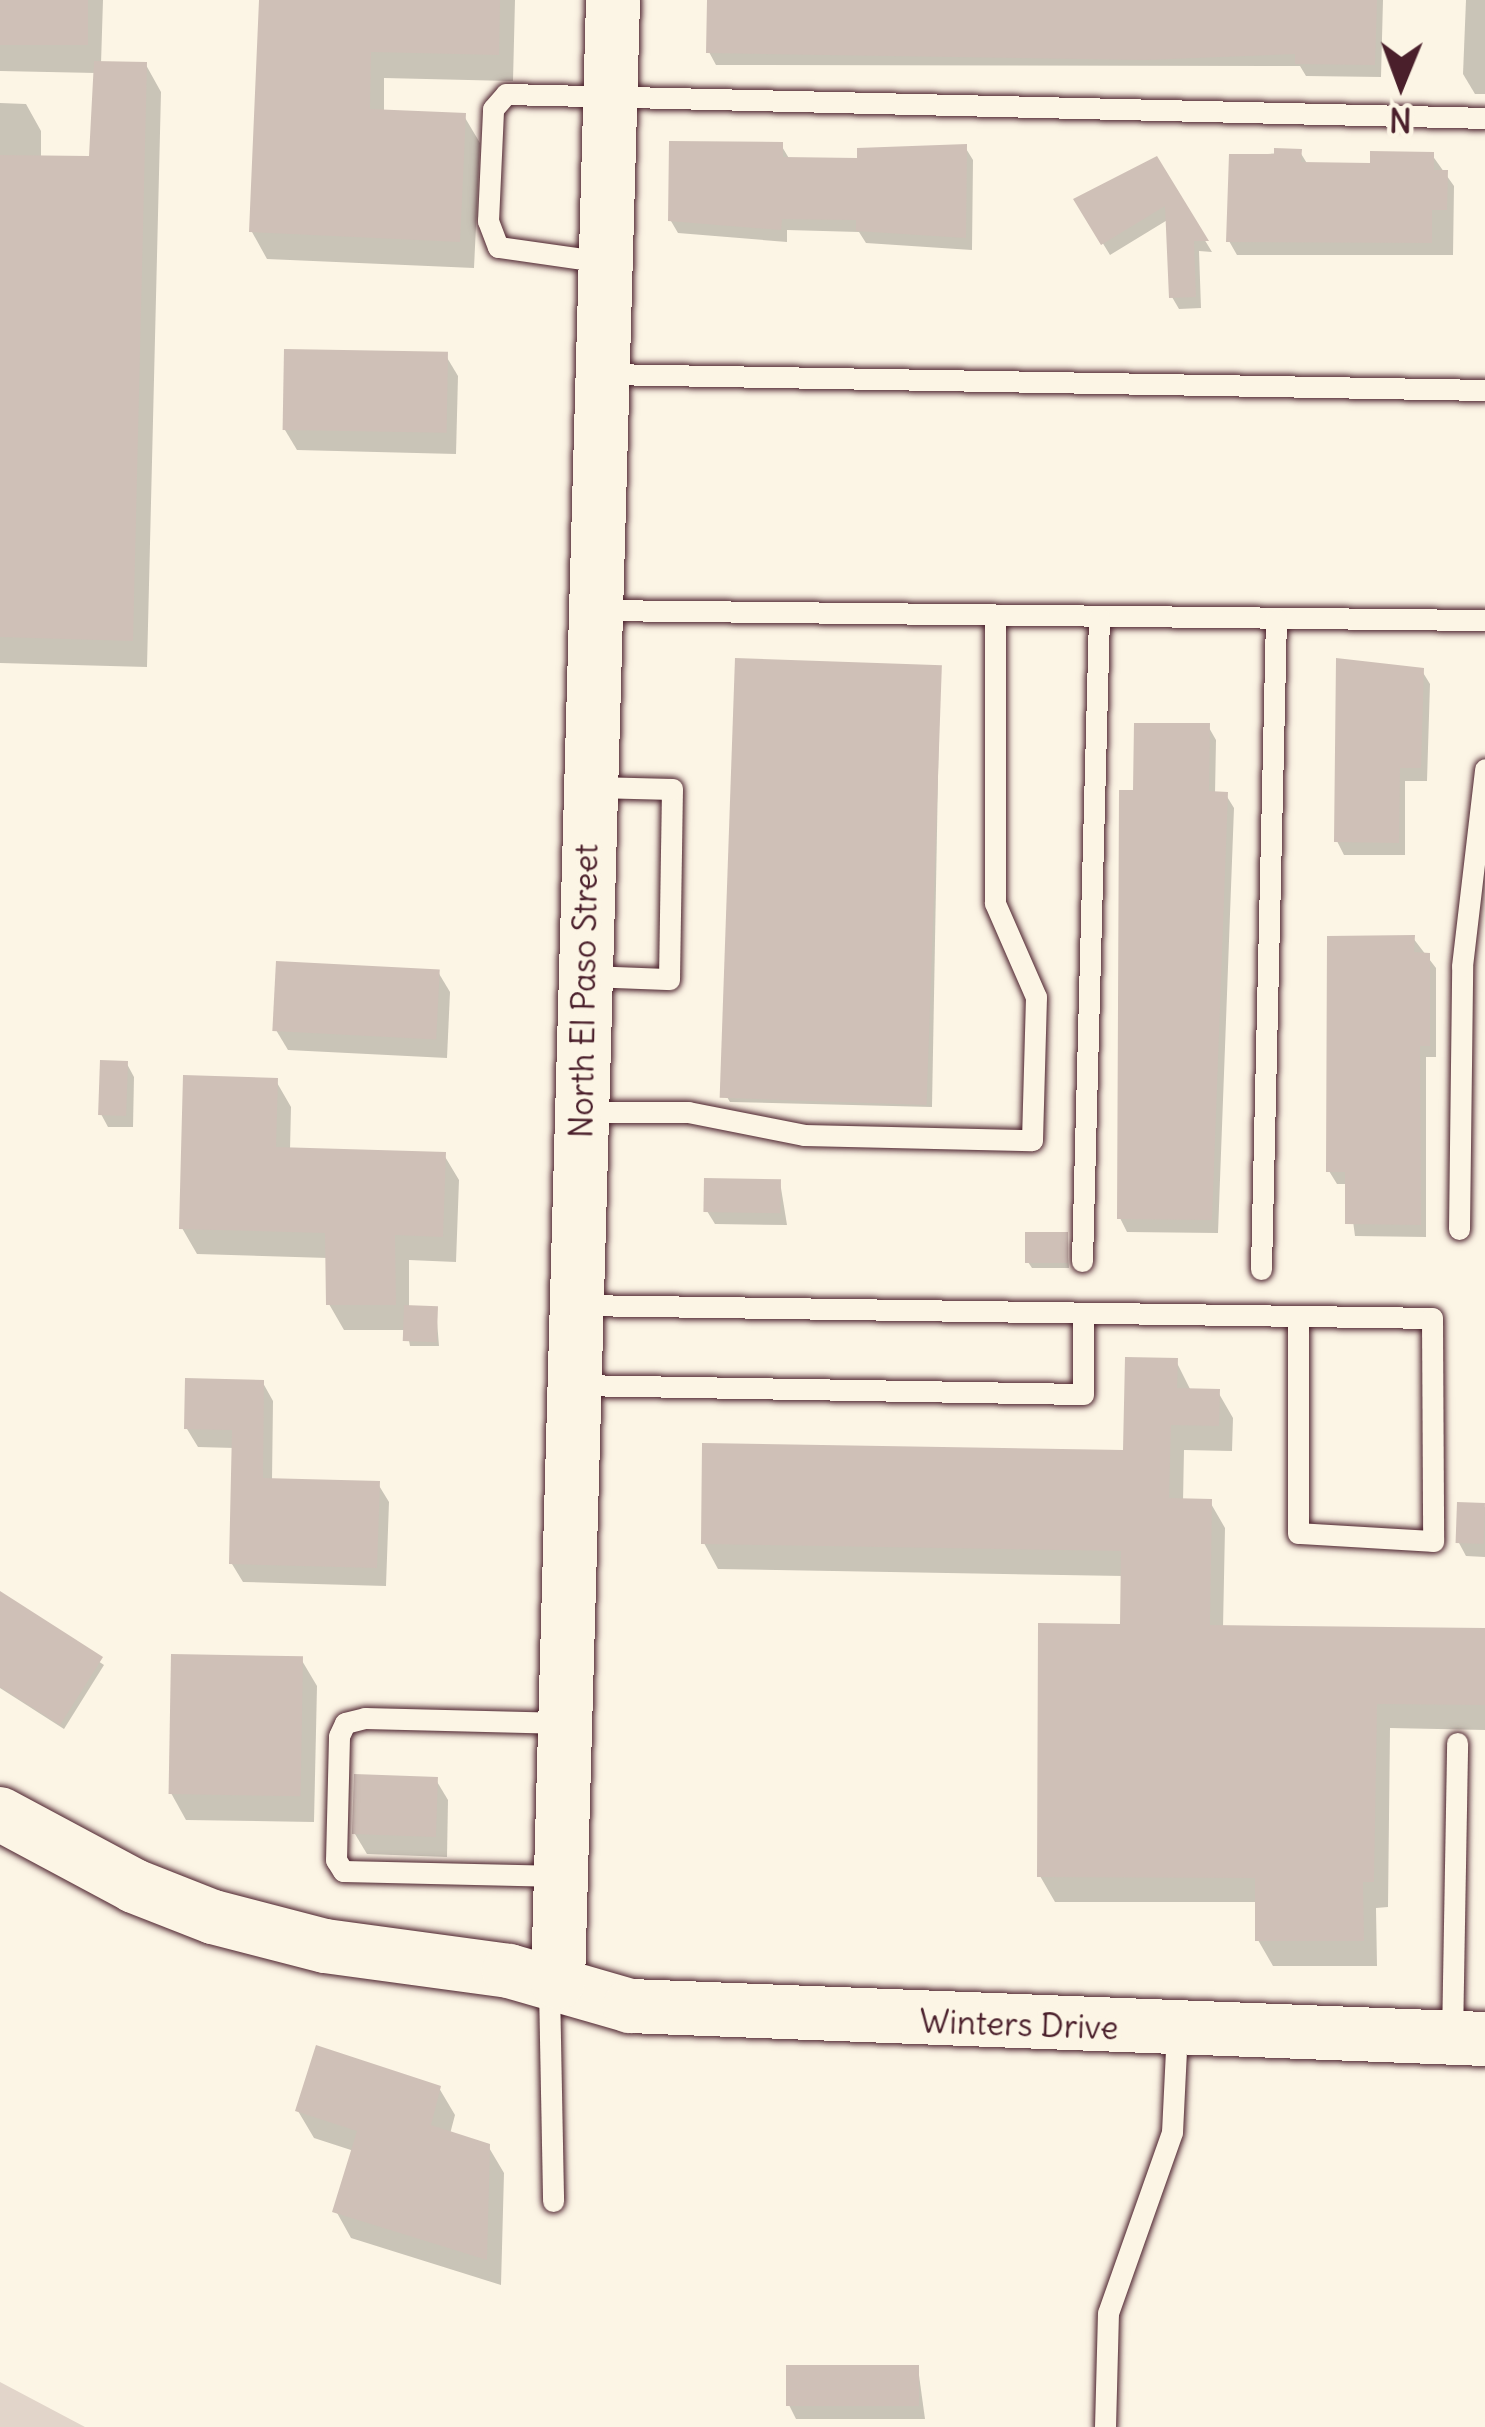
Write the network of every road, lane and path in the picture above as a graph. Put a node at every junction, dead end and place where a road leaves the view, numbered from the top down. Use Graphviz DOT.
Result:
graph roads {
  1 [pos="613,0"];
  2 [pos="608,99"];
  3 [pos="1485,118"];
  4 [pos="610,263"];
  5 [pos="598,374"];
  6 [pos="1485,390"];
  7 [pos="591,609"];
  8 [pos="995,618"];
  9 [pos="1099,618"];
  10 [pos="1276,619"];
  11 [pos="1485,620"];
  12 [pos="1485,769"];
  13 [pos="588,787"];
  14 [pos="586,976"];
  15 [pos="582,1112"];
  16 [pos="1459,1229"];
  17 [pos="1082,1261"];
  18 [pos="1261,1268"];
  19 [pos="578,1305"];
  20 [pos="1083,1314"];
  21 [pos="1298,1317"];
  22 [pos="576,1385"];
  23 [pos="566,1723"];
  24 [pos="1456,1743"];
  25 [pos="0,1814"];
  26 [pos="561,1876"];
  27 [pos="553,1981"];
  28 [pos="1177,2030"];
  29 [pos="1469,2039"];
  30 [pos="553,2201"];
  31 [pos="1105,2427"];
  1 -- 2 [label="street, North El Paso Street"];
  2 -- 3 [label="lane"];
  2 -- 4 [label="street, North El Paso Street"];
  2 -- 4 [label="lane"];
  4 -- 5 [label="street, North El Paso Street"];
  5 -- 6 [label="lane"];
  5 -- 7 [label="street, North El Paso Street"];
  7 -- 8 [label="lane"];
  7 -- 13 [label="street, North El Paso Street"];
  8 -- 9 [label="lane"];
  8 -- 15 [label="lane"];
  9 -- 10 [label="lane"];
  9 -- 17 [label="lane"];
  10 -- 11 [label="lane"];
  10 -- 18 [label="lane"];
  12 -- 16 [label="lane"];
  13 -- 14 [label="street, North El Paso Street"];
  13 -- 14 [label="lane"];
  14 -- 15 [label="street, North El Paso Street"];
  15 -- 19 [label="street, North El Paso Street"];
  19 -- 20 [label="lane"];
  19 -- 22 [label="street, North El Paso Street"];
  20 -- 21 [label="lane"];
  20 -- 22 [label="lane"];
  21 -- 21 [label="lane"];
  22 -- 23 [label="street, North El Paso Street"];
  23 -- 26 [label="street, North El Paso Street"];
  23 -- 26 [label="lane"];
  24 -- 29 [label="lane"];
  25 -- 27 [label="street, Winters Drive"];
  26 -- 27 [label="street, North El Paso Street"];
  27 -- 28 [label="street, Winters Drive"];
  27 -- 30 [label="lane"];
  28 -- 29 [label="street, Winters Drive"];
  28 -- 31 [label="lane"];
}
